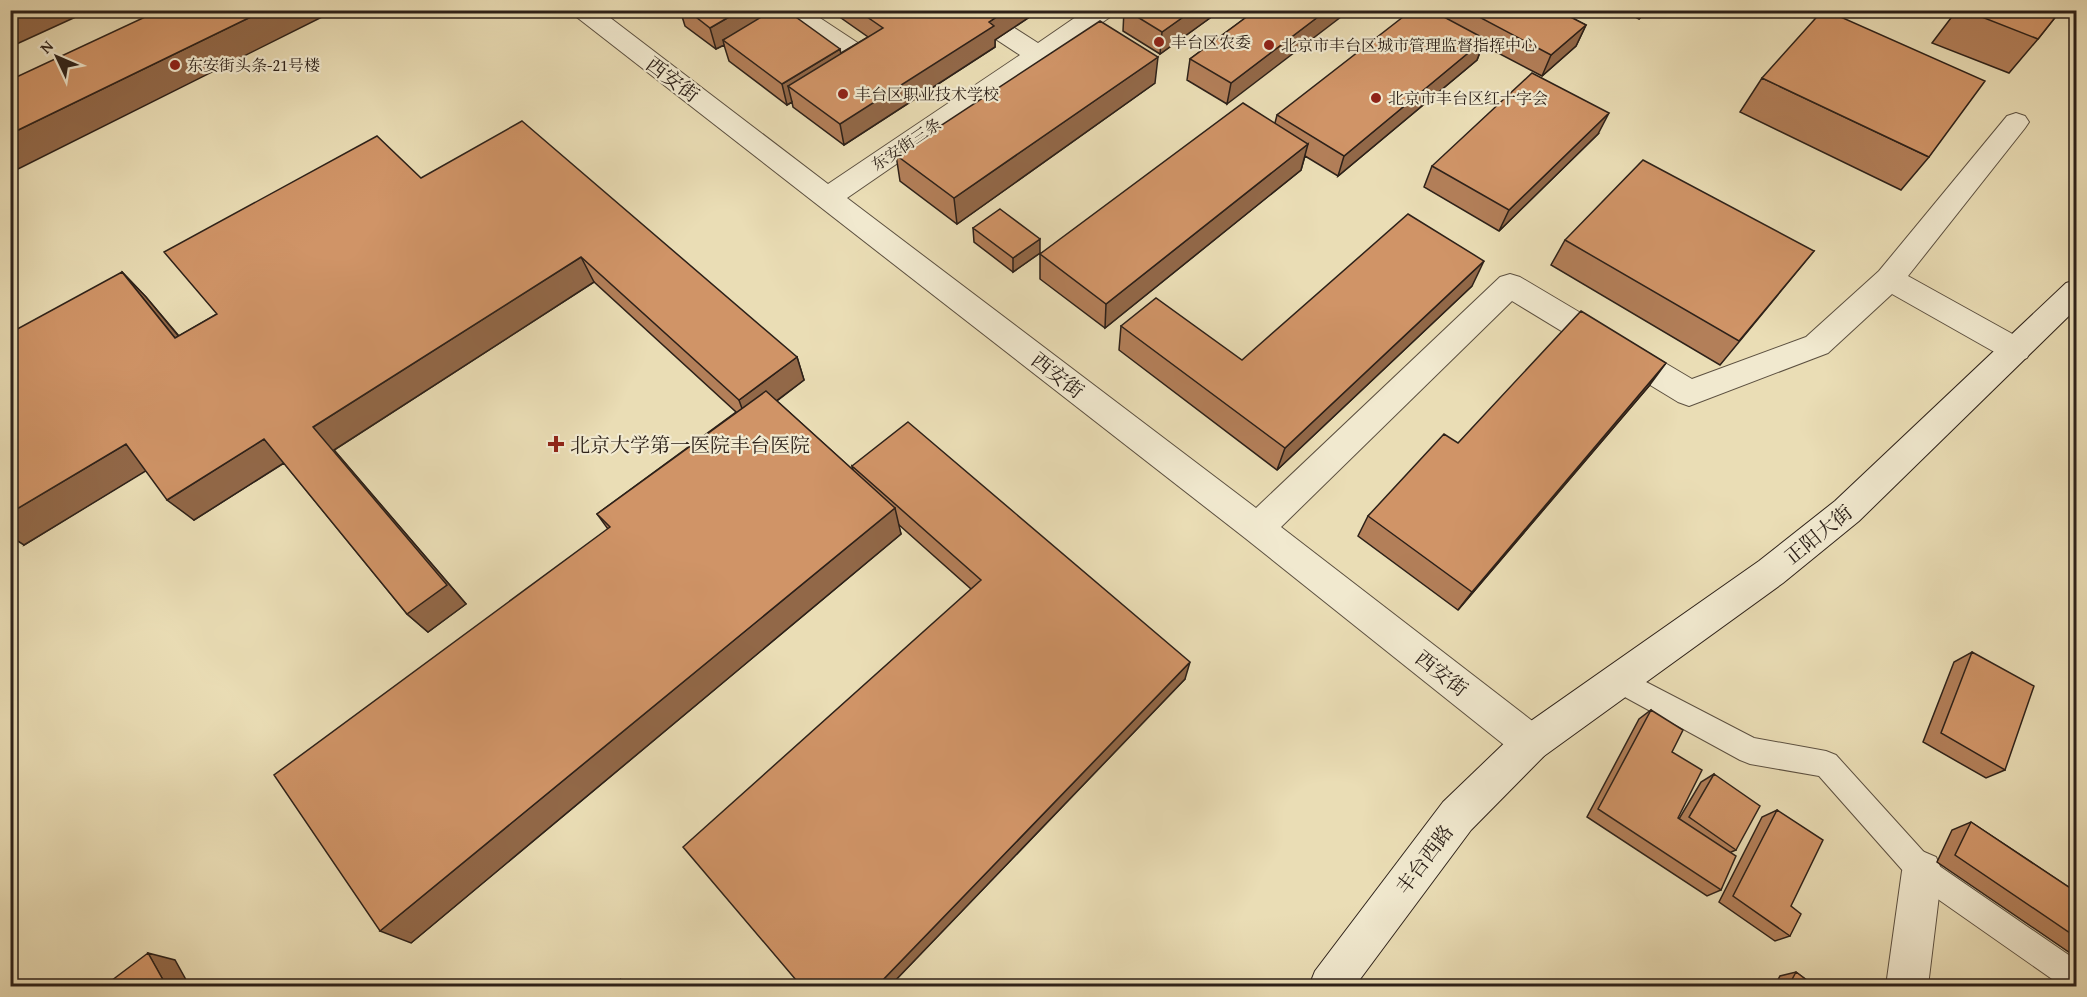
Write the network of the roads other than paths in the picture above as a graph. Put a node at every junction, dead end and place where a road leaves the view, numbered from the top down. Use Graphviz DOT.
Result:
graph roads {
  1 [pos="583,10"];
  2 [pos="815,10"];
  3 [pos="968,10"];
  4 [pos="1104,10"];
  5 [pos="852,51"];
  6 [pos="1038,55"];
  7 [pos="2016,122"];
  8 [pos="827,198"];
  9 [pos="1888,279"];
  10 [pos="2076,291"];
  11 [pos="2016,350"];
  12 [pos="1257,528"];
  13 [pos="1621,681"];
  14 [pos="1531,743"];
  15 [pos="1922,871"];
  16 [pos="2076,978"];
  17 [pos="1330,987"];
  18 [pos="1907,987"];
  1 -- 8 [label="street, 西安街"];
  2 -- 5 [label="street"];
  3 -- 6 [label="street"];
  4 -- 6 [label="street, 东安街三条"];
  6 -- 8 [label="street, 东安街三条"];
  7 -- 9 [label="street"];
  8 -- 12 [label="street, 西安街"];
  9 -- 11 [label="street"];
  9 -- 12 [label="street"];
  10 -- 11 [label="street, 正阳大街"];
  11 -- 13 [label="street, 正阳大街"];
  12 -- 14 [label="street, 西安街"];
  13 -- 14 [label="street, 正阳大街"];
  13 -- 15 [label="lane"];
  14 -- 17 [label="street, 丰台西路"];
  15 -- 16 [label="lane"];
  15 -- 18 [label="street"];
}
